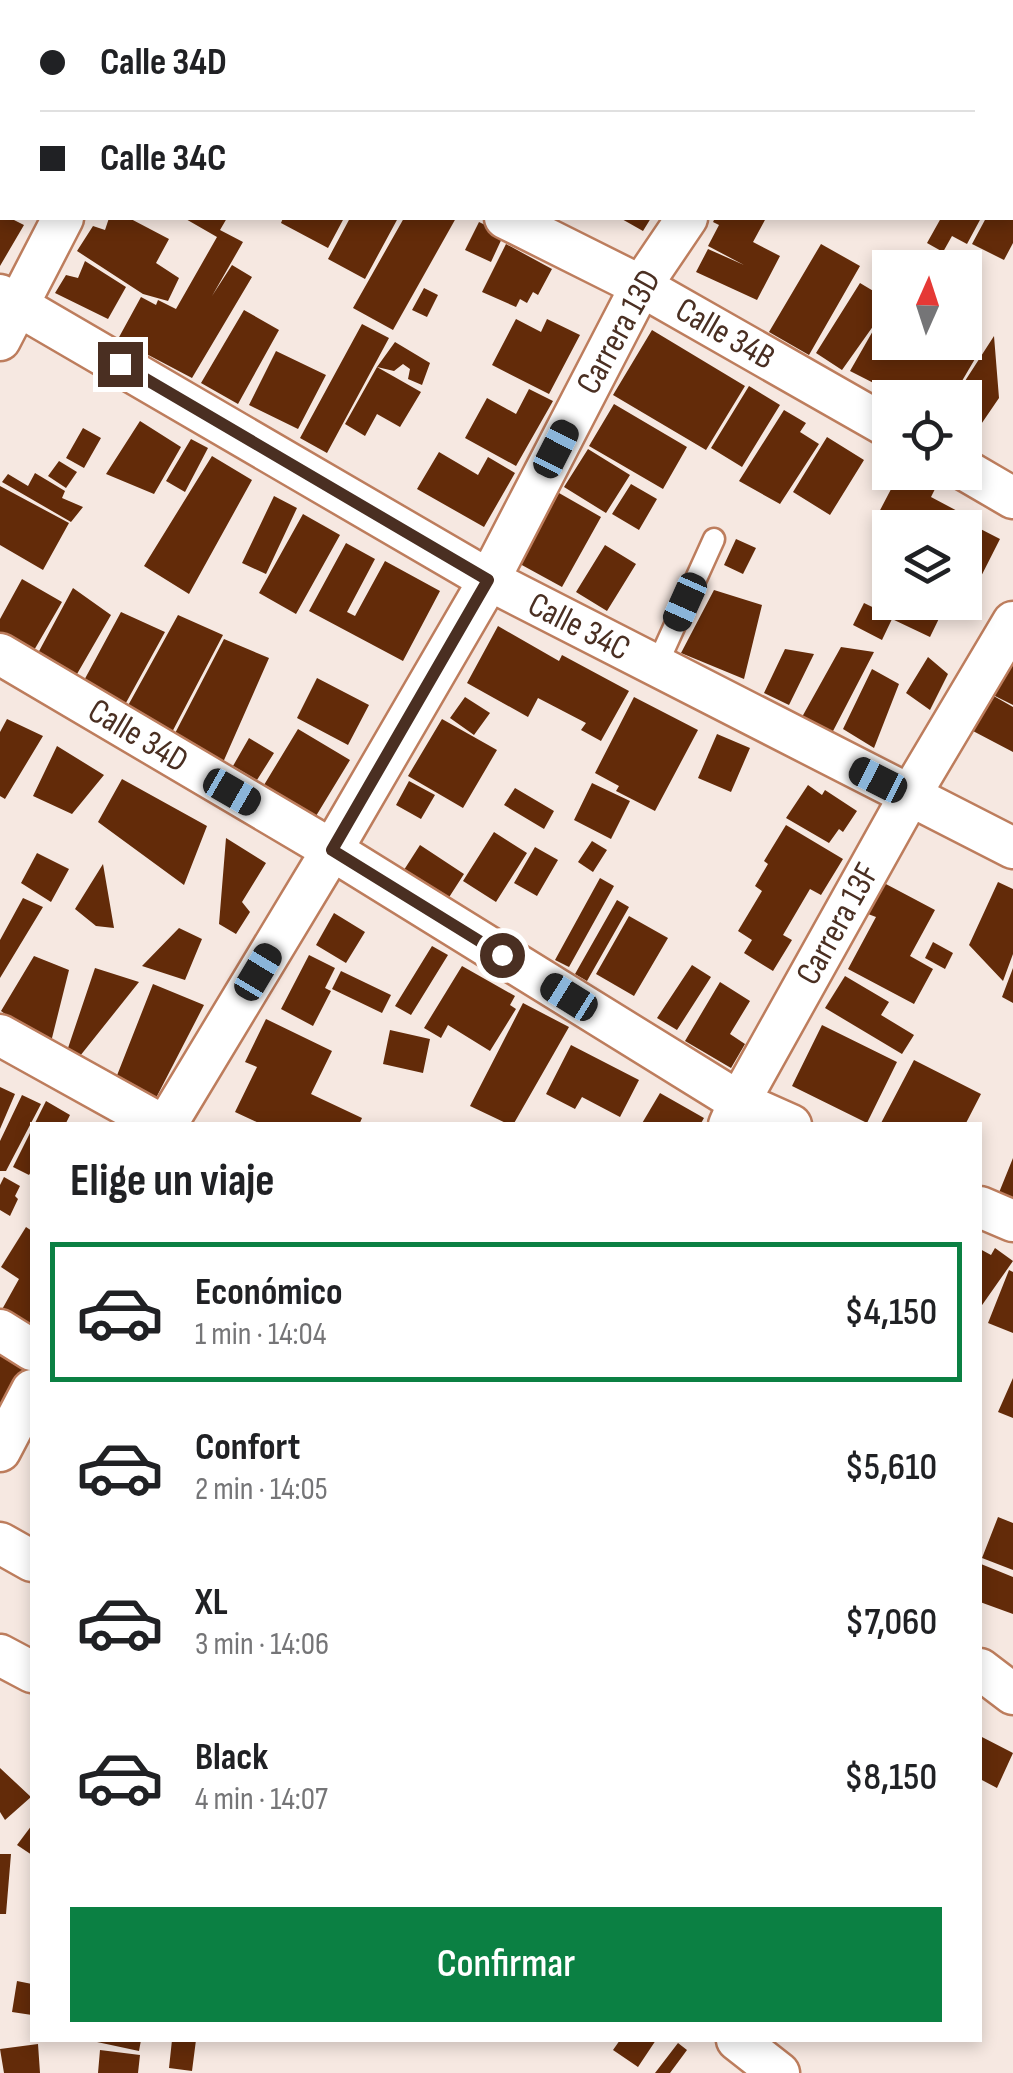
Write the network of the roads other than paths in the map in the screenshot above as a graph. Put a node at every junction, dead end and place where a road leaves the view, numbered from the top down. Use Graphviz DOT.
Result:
graph roads {
  1 [pos="62,220"];
  2 [pos="509,220"];
  3 [pos="687,220"];
  4 [pos="641,286"];
  5 [pos="10,300"];
  6 [pos="0,340"];
  7 [pos="872,418"];
  8 [pos="982,480"];
  9 [pos="1013,498"];
  10 [pos="714,539"];
  11 [pos="488,580"];
  12 [pos="1013,622"];
  13 [pos="0,654"];
  14 [pos="656,666"];
  15 [pos="909,797"];
  16 [pos="1013,848"];
  17 [pos="332,850"];
  18 [pos="0,1035"];
  19 [pos="734,1114"];
  20 [pos="159,1122"];
  21 [pos="166,1122"];
  22 [pos="776,1122"];
  23 [pos="982,1208"];
  24 [pos="1013,1221"];
  25 [pos="0,1330"];
  26 [pos="30,1349"];
  27 [pos="30,1394"];
  28 [pos="0,1451"];
  29 [pos="0,1543"];
  30 [pos="30,1560"];
  31 [pos="0,1654"];
  32 [pos="30,1671"];
  33 [pos="982,1671"];
  34 [pos="1013,1694"];
  35 [pos="740,2042"];
  36 [pos="779,2073"];
  1 -- 5 [label="street"];
  2 -- 4 [label="street, Calle 34B"];
  3 -- 4 [label="street, Carrera 13D"];
  4 -- 7 [label="street, Calle 34B"];
  4 -- 11 [label="street, Carrera 13D"];
  5 -- 6 [label="street"];
  5 -- 11 [label="street, Calle 34C"];
  8 -- 9 [label="street"];
  10 -- 14 [label="lane"];
  11 -- 14 [label="street, Calle 34C"];
  11 -- 17 [label="street, Carrera 13D"];
  12 -- 15 [label="street, Carrera 13F"];
  13 -- 17 [label="street, Calle 34D"];
  14 -- 15 [label="street, Calle 34C"];
  15 -- 16 [label="street, Calle 34C"];
  15 -- 19 [label="street, Carrera 13F"];
  17 -- 19 [label="street, Calle 34D"];
  17 -- 21 [label="street, Carrera 13D"];
  18 -- 20 [label="street"];
  19 -- 22 [label="street, Calle 34D"];
  23 -- 24 [label="street"];
  25 -- 26 [label="street"];
  27 -- 28 [label="street"];
  29 -- 30 [label="street"];
  31 -- 32 [label="street"];
  33 -- 34 [label="street"];
  35 -- 36 [label="street"];
}
